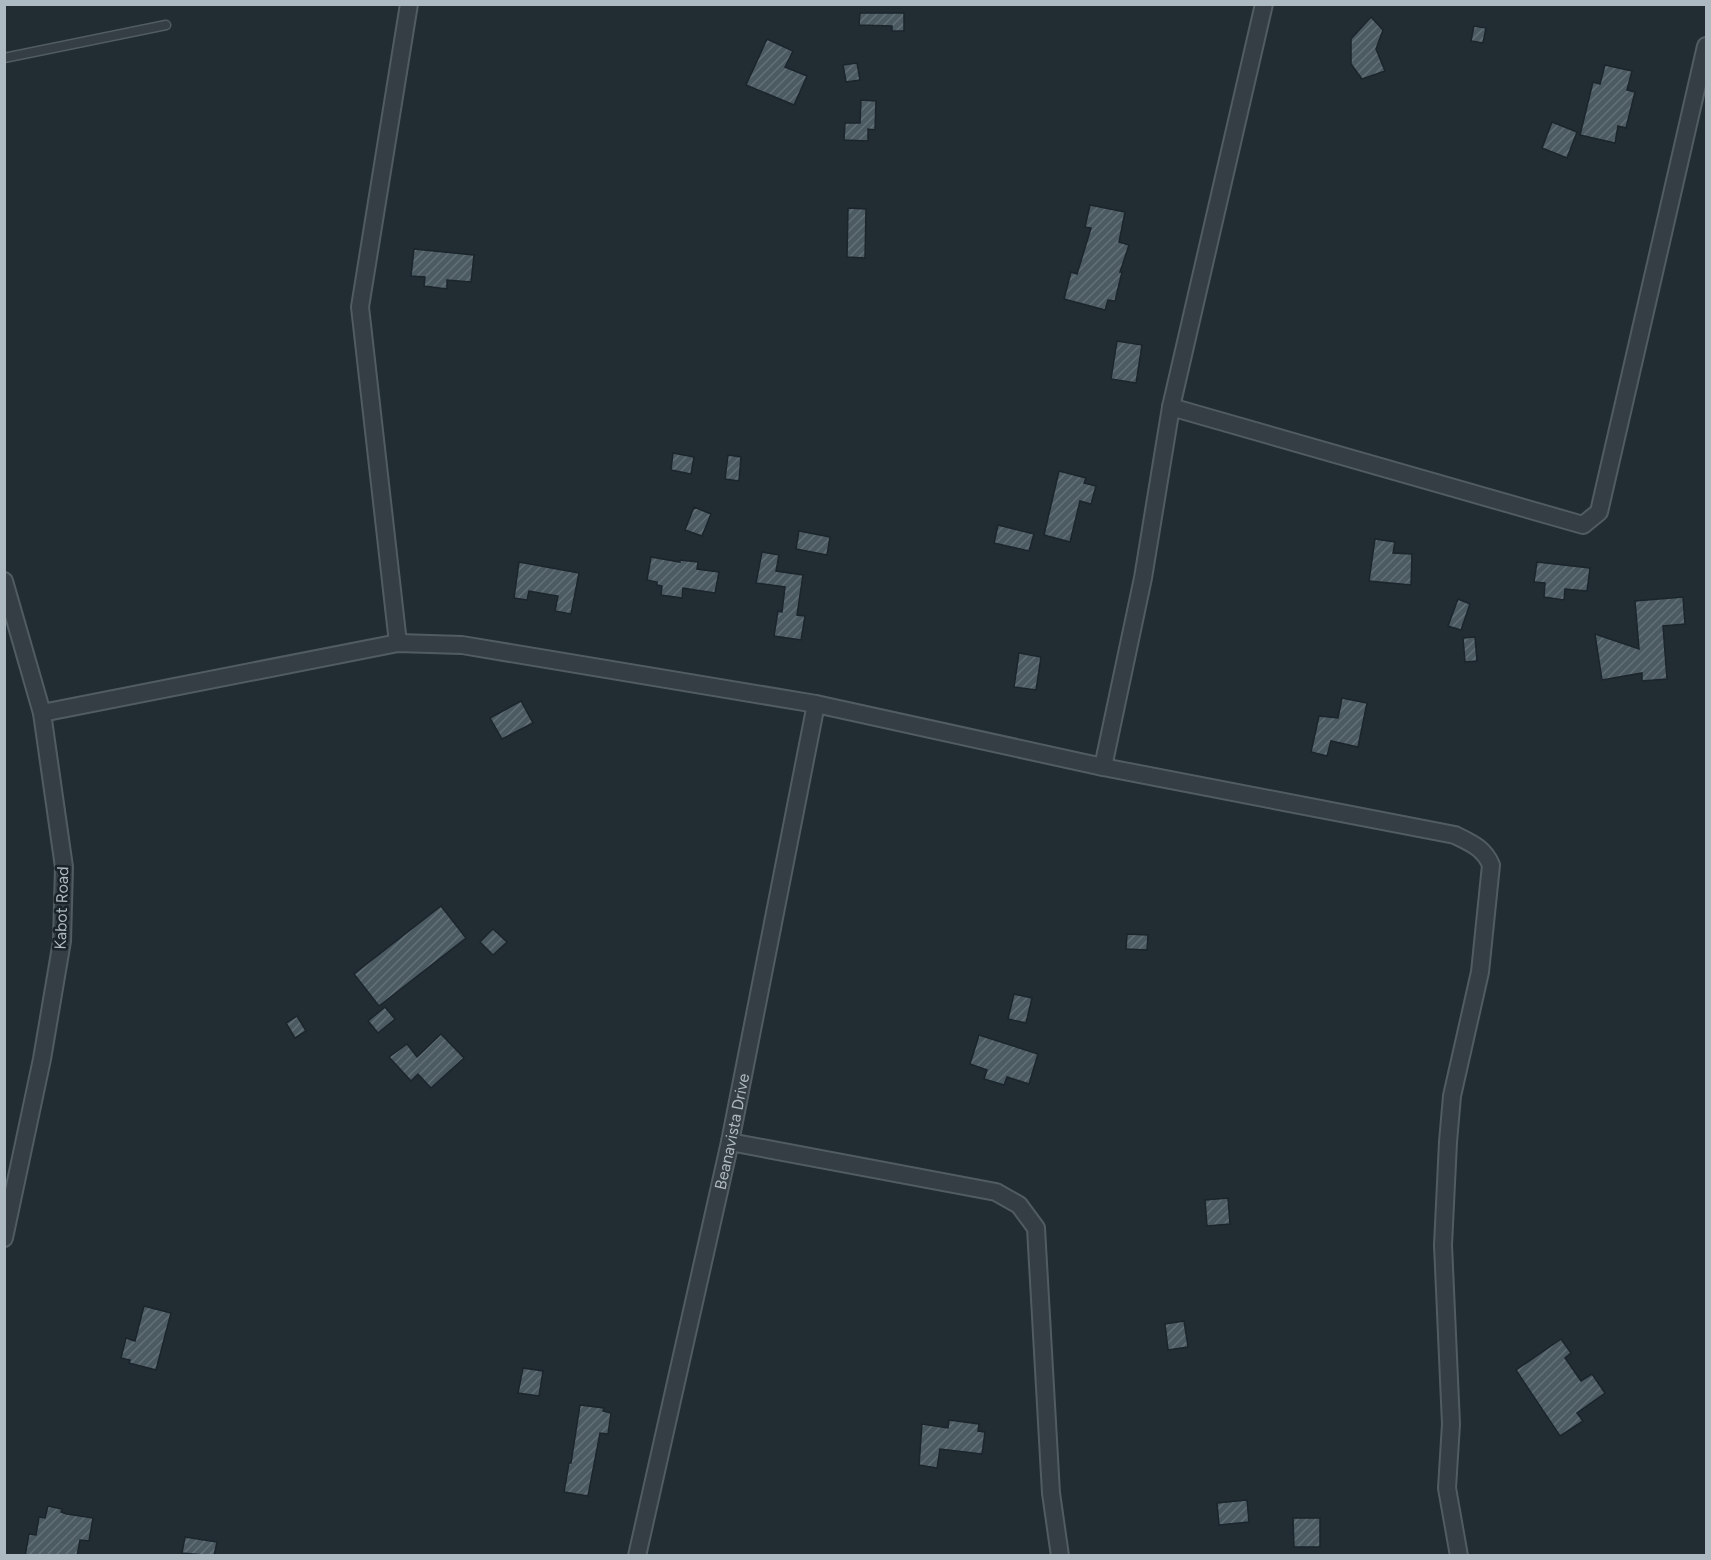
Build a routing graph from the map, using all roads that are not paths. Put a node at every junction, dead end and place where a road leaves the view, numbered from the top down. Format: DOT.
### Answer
graph roads {
  1 [pos="409,4"];
  2 [pos="1264,4"];
  3 [pos="166,25"];
  4 [pos="1707,46"];
  5 [pos="4,58"];
  6 [pos="1171,407"];
  7 [pos="4,581"];
  8 [pos="398,643"];
  9 [pos="816,704"];
  10 [pos="42,713"];
  11 [pos="1103,767"];
  12 [pos="730,1142"];
  13 [pos="7,1214"];
  14 [pos="4,1238"];
  15 [pos="637,1556"];
  16 [pos="1060,1556"];
  17 [pos="1459,1556"];
  1 -- 8 [label="street"];
  2 -- 6 [label="street"];
  3 -- 5 [label="lane"];
  4 -- 6 [label="street"];
  6 -- 11 [label="street"];
  7 -- 10 [label="street, Kabot Road"];
  8 -- 9 [label="street"];
  8 -- 10 [label="street"];
  9 -- 11 [label="street"];
  9 -- 12 [label="street, Beanavista Drive"];
  10 -- 13 [label="street, Kabot Road"];
  11 -- 17 [label="street"];
  12 -- 15 [label="street, Beanavista Drive"];
  12 -- 16 [label="street"];
  13 -- 14 [label="street, Kabot Road"];
}
